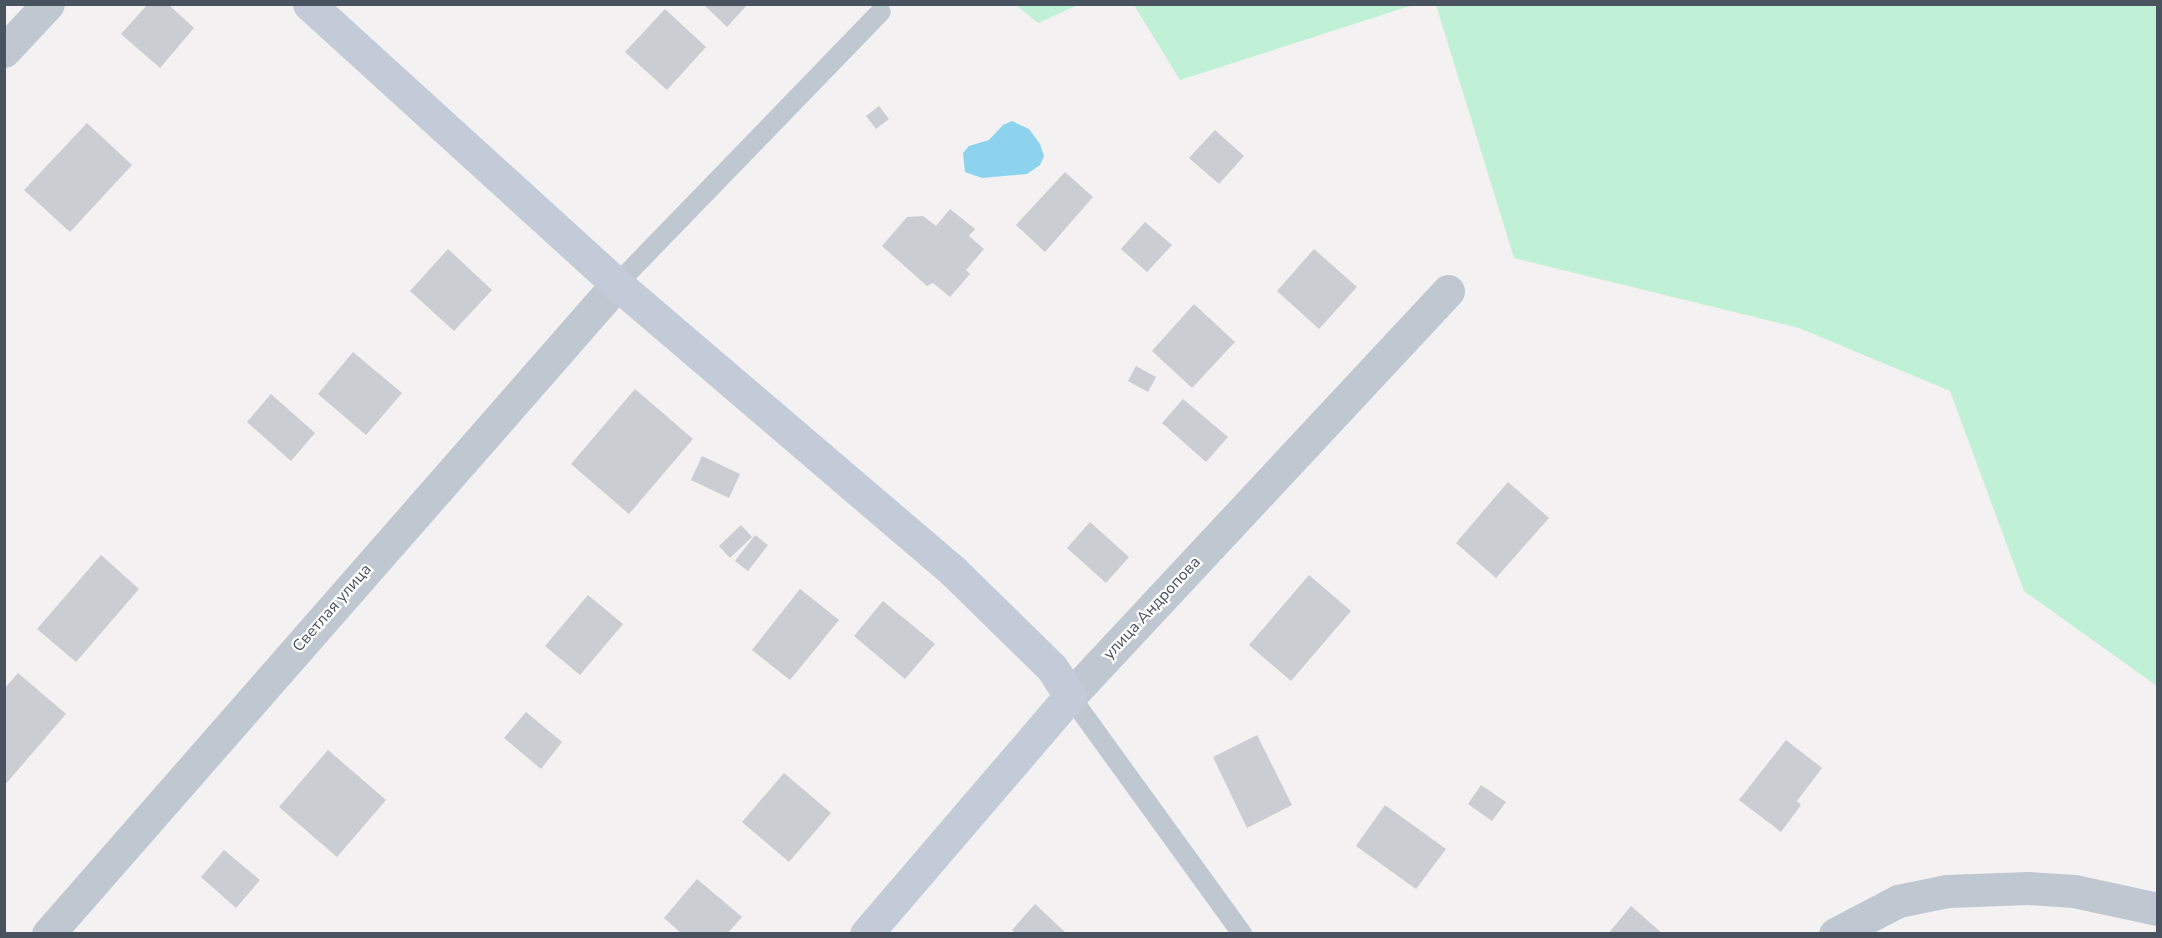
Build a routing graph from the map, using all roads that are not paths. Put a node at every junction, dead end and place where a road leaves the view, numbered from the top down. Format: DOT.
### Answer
graph roads {
  1 [pos="48,4"];
  2 [pos="309,4"];
  3 [pos="881,12"];
  4 [pos="4,51"];
  5 [pos="617,284"];
  6 [pos="1448,291"];
  7 [pos="1070,696"];
  8 [pos="2157,909"];
  9 [pos="48,933"];
  10 [pos="866,933"];
  11 [pos="1242,933"];
  12 [pos="1835,933"];
  1 -- 4 [label="street"];
  2 -- 5 [label="street"];
  3 -- 5 [label="lane"];
  5 -- 7 [label="street"];
  5 -- 9 [label="street, Светлая улица"];
  6 -- 7 [label="street, улица Андропова"];
  7 -- 10 [label="street, улица Андропова"];
  7 -- 11 [label="lane"];
  8 -- 12 [label="street"];
}
